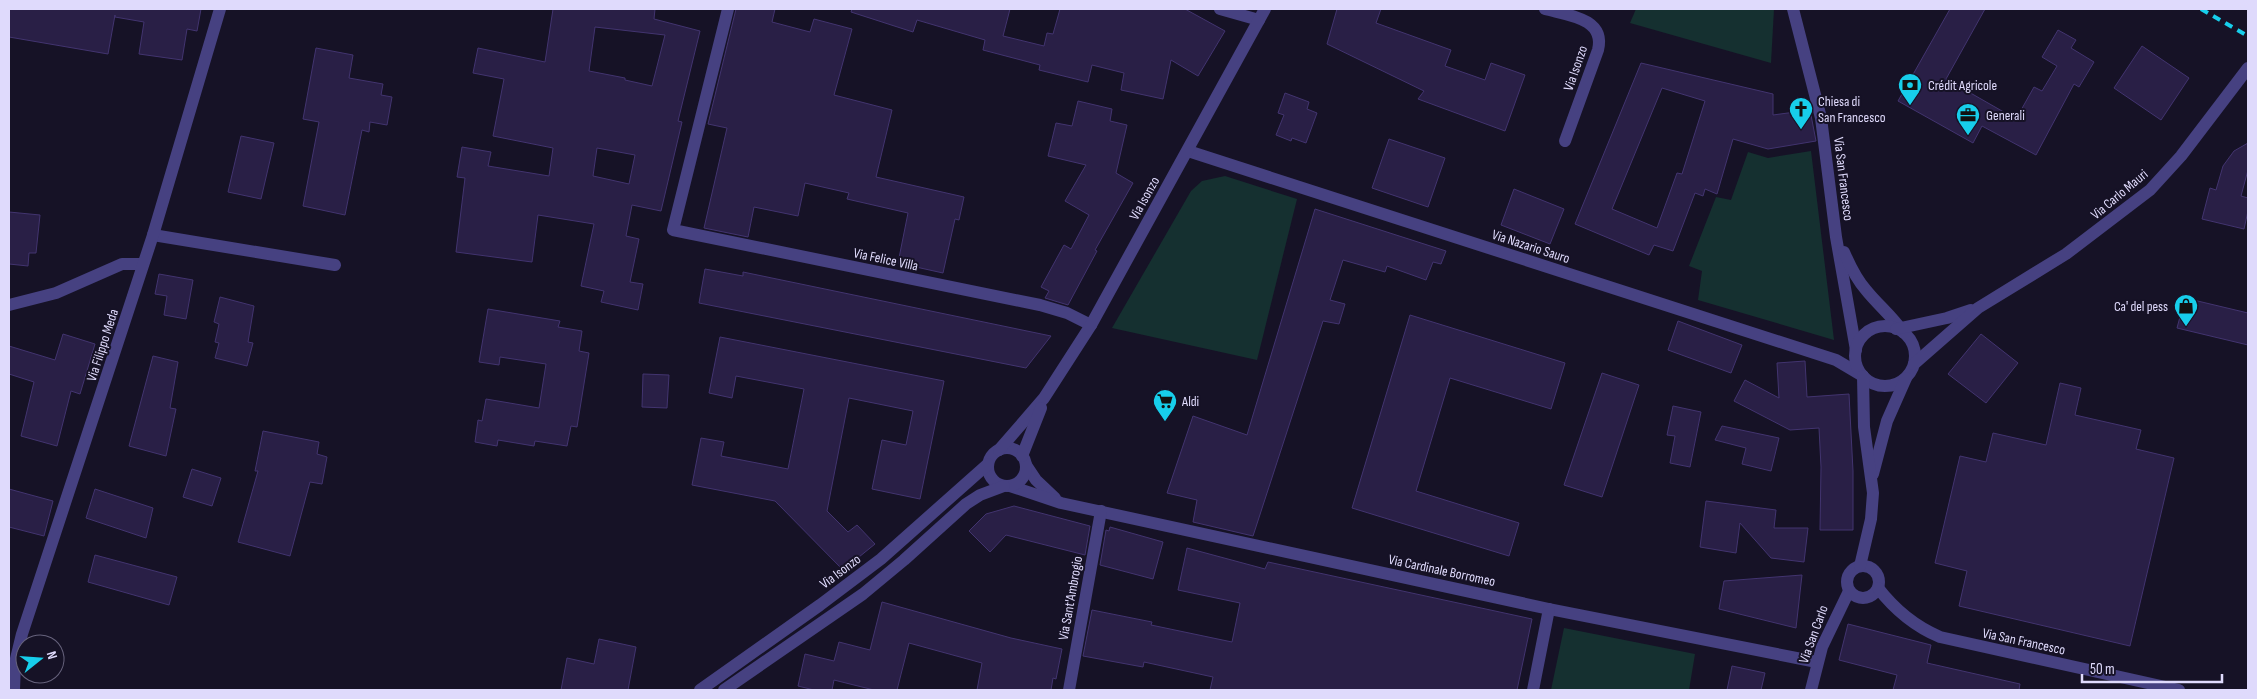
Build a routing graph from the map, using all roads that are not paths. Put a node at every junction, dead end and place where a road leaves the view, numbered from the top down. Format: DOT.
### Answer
graph roads {
  1 [pos="220,9"];
  2 [pos="728,9"];
  3 [pos="1220,9"];
  4 [pos="1266,9"];
  5 [pos="1545,9"];
  6 [pos="1793,9"];
  7 [pos="1259,20"];
  8 [pos="2248,68"];
  9 [pos="1565,141"];
  10 [pos="1188,151"];
  11 [pos="153,235"];
  12 [pos="1836,236"];
  13 [pos="144,264"];
  14 [pos="334,265"];
  15 [pos="9,305"];
  16 [pos="1978,308"];
  17 [pos="1091,325"];
  18 [pos="1899,329"];
  19 [pos="1856,350"];
  20 [pos="1914,364"];
  21 [pos="1863,376"];
  22 [pos="1906,378"];
  23 [pos="1044,398"];
  24 [pos="999,450"];
  25 [pos="1024,460"];
  26 [pos="988,464"];
  27 [pos="1872,479"];
  28 [pos="1007,486"];
  29 [pos="1061,503"];
  30 [pos="1101,511"];
  31 [pos="1860,566"];
  32 [pos="1878,588"];
  33 [pos="1849,591"];
  34 [pos="1549,609"];
  35 [pos="1818,662"];
  36 [pos="14,690"];
  37 [pos="700,690"];
  38 [pos="724,690"];
  39 [pos="1069,690"];
  40 [pos="1534,690"];
  41 [pos="1811,690"];
  42 [pos="2179,690"];
  1 -- 11 [label="street, Via Filippo Meda"];
  2 -- 17 [label="street, Via Felice Villa"];
  3 -- 7 [label="street"];
  4 -- 7 [label="street, Via Isonzo"];
  5 -- 9 [label="street, Via Isonzo"];
  6 -- 12 [label="street, Via San Francesco"];
  7 -- 10 [label="street, Via Isonzo"];
  8 -- 16 [label="street, Via Carlo Mauri"];
  10 -- 17 [label="street, Via Isonzo"];
  10 -- 21 [label="street, Via Nazario Sauro"];
  11 -- 13 [label="street, Via Filippo Meda"];
  11 -- 14 [label="street"];
  12 -- 18 [label="street, Via San Francesco"];
  12 -- 19 [label="street, Via San Francesco"];
  13 -- 15 [label="street"];
  13 -- 36 [label="street, Via Filippo Meda"];
  16 -- 18 [label="street, Via Carlo Mauri"];
  16 -- 20 [label="street, Via Carlo Mauri"];
  17 -- 23 [label="street, Via Isonzo"];
  18 -- 19 [label="street"];
  18 -- 20 [label="street"];
  19 -- 21 [label="street"];
  20 -- 22 [label="street"];
  21 -- 22 [label="street"];
  21 -- 27 [label="street"];
  22 -- 27 [label="street"];
  23 -- 24 [label="street, Via Isonzo"];
  23 -- 25 [label="street, Via Isonzo"];
  24 -- 25 [label="street"];
  24 -- 26 [label="street"];
  25 -- 28 [label="street"];
  25 -- 29 [label="street"];
  26 -- 28 [label="street"];
  26 -- 37 [label="street, Via Isonzo"];
  27 -- 31 [label="street"];
  28 -- 29 [label="street, Via Cardinale Borromeo"];
  28 -- 38 [label="street"];
  29 -- 30 [label="street, Via Cardinale Borromeo"];
  30 -- 34 [label="street, Via Cardinale Borromeo"];
  30 -- 39 [label="street, Via Sant'Ambrogio"];
  31 -- 32 [label="street, Via San Francesco"];
  31 -- 33 [label="street"];
  32 -- 33 [label="street"];
  32 -- 42 [label="street, Via San Francesco"];
  33 -- 35 [label="street, Via San Carlo"];
  34 -- 35 [label="street, Via Cardinale Borromeo"];
  34 -- 40 [label="street"];
  35 -- 41 [label="street, Via San Carlo"];
}
